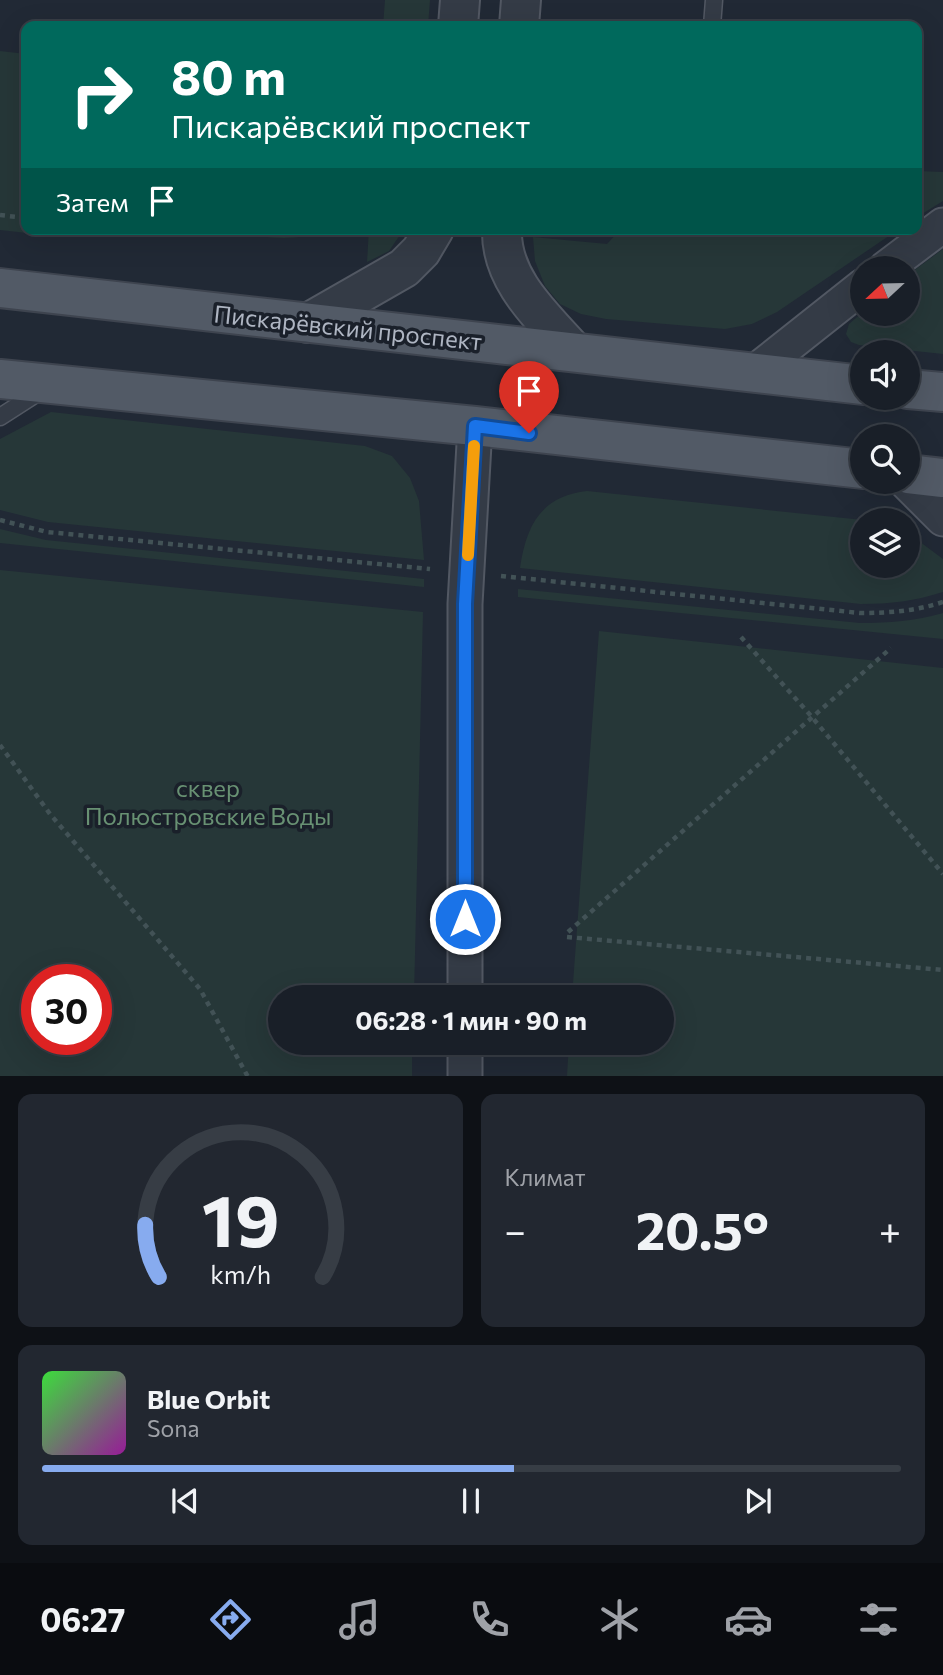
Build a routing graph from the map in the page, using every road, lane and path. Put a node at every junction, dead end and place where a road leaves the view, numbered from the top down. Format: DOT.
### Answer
graph roads {
  1 [pos="460,0"];
  2 [pos="521,0"];
  3 [pos="714,0"];
  4 [pos="458,21"];
  5 [pos="519,21"];
  6 [pos="712,21"];
  7 [pos="0,215"];
  8 [pos="21,217"];
  9 [pos="943,225"];
  10 [pos="430,235"];
  11 [pos="502,235"];
  12 [pos="902,256"];
  13 [pos="0,288"];
  14 [pos="850,296"];
  15 [pos="308,323"];
  16 [pos="574,352"];
  17 [pos="752,374"];
  18 [pos="0,379"];
  19 [pos="53,384"];
  20 [pos="850,384"];
  21 [pos="920,390"];
  22 [pos="943,393"];
  23 [pos="0,417"];
  24 [pos="475,426"];
  25 [pos="850,468"];
  26 [pos="920,475"];
  27 [pos="943,478"];
  28 [pos="918,494"];
  29 [pos="943,519"];
  30 [pos="741,637"];
  31 [pos="891,648"];
  32 [pos="811,716"];
  33 [pos="0,745"];
  34 [pos="943,874"];
  35 [pos="943,970"];
  36 [pos="465,985"];
  37 [pos="465,1055"];
  38 [pos="248,1076"];
  39 [pos="466,1076"];
  1 -- 4 [label="street"];
  2 -- 5 [label="street"];
  3 -- 6 [label="lane"];
  7 -- 8 [label="path"];
  9 -- 12 [label="street"];
  10 -- 15 [label="street"];
  11 -- 16 [label="street"];
  13 -- 15 [label="main road, Пискарёвский проспект"];
  14 -- 17 [label="street"];
  15 -- 16 [label="main road, Пискарёвский проспект"];
  16 -- 17 [label="main road, Пискарёвский проспект"];
  17 -- 20 [label="main road, Пискарёвский проспект"];
  18 -- 19 [label="main road"];
  19 -- 23 [label="lane"];
  19 -- 24 [label="main road"];
  21 -- 22 [label="main road"];
  24 -- 25 [label="main road"];
  24 -- 36 [label="street"];
  26 -- 27 [label="main road"];
  28 -- 29 [label="street"];
  30 -- 32 [label="path"];
  31 -- 32 [label="path"];
  32 -- 34 [label="path"];
  32 -- 35 [label="path"];
  33 -- 38 [label="path"];
  37 -- 39 [label="street"];
}
